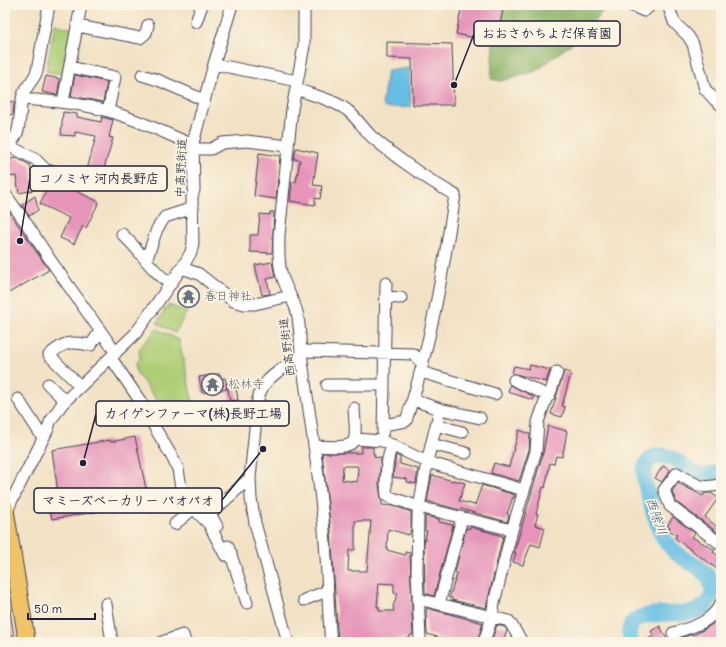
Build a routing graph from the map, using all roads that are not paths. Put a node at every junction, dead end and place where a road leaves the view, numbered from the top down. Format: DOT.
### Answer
graph roads {
  1 [pos="50,5"];
  2 [pos="81,5"];
  3 [pos="202,5"];
  4 [pos="232,5"];
  5 [pos="304,5"];
  6 [pos="630,5"];
  7 [pos="651,5"];
  8 [pos="668,5"];
  9 [pos="196,22"];
  10 [pos="148,25"];
  11 [pos="78,26"];
  12 [pos="214,64"];
  13 [pos="70,67"];
  14 [pos="142,75"];
  15 [pos="297,85"];
  16 [pos="22,99"];
  17 [pos="204,100"];
  18 [pos="63,102"];
  19 [pos="721,105"];
  20 [pos="108,111"];
  21 [pos="7,144"];
  22 [pos="194,145"];
  23 [pos="288,146"];
  24 [pos="78,177"];
  25 [pos="5,194"];
  26 [pos="193,208"];
  27 [pos="122,234"];
  28 [pos="146,261"];
  29 [pos="182,268"];
  30 [pos="386,283"];
  31 [pos="171,284"];
  32 [pos="290,296"];
  33 [pos="386,297"];
  34 [pos="401,298"];
  35 [pos="100,331"];
  36 [pos="384,352"];
  37 [pos="301,353"];
  38 [pos="114,356"];
  39 [pos="422,368"];
  40 [pos="557,372"];
  41 [pos="514,380"];
  42 [pos="48,384"];
  43 [pos="327,385"];
  44 [pos="80,386"];
  45 [pos="384,386"];
  46 [pos="495,394"];
  47 [pos="548,396"];
  48 [pos="18,399"];
  49 [pos="413,400"];
  50 [pos="65,401"];
  51 [pos="354,408"];
  52 [pos="440,409"];
  53 [pos="480,418"];
  54 [pos="383,425"];
  55 [pos="436,425"];
  56 [pos="462,432"];
  57 [pos="43,438"];
  58 [pos="355,439"];
  59 [pos="388,443"];
  60 [pos="431,444"];
  61 [pos="314,446"];
  62 [pos="466,453"];
  63 [pos="427,462"];
  64 [pos="250,478"];
  65 [pos="721,484"];
  66 [pos="524,490"];
  67 [pos="419,507"];
  68 [pos="194,508"];
  69 [pos="5,513"];
  70 [pos="462,518"];
  71 [pos="175,524"];
  72 [pos="512,530"];
  73 [pos="721,544"];
  74 [pos="231,553"];
  75 [pos="327,591"];
  76 [pos="418,599"];
  77 [pos="304,600"];
  78 [pos="247,602"];
  79 [pos="721,603"];
  80 [pos="106,604"];
  81 [pos="439,604"];
  82 [pos="492,617"];
  83 [pos="422,641"];
  84 [pos="27,642"];
  85 [pos="112,642"];
  86 [pos="162,642"];
  87 [pos="185,642"];
  88 [pos="288,642"];
  89 [pos="331,642"];
  90 [pos="484,642"];
  91 [pos="522,642"];
  92 [pos="678,642"];
  1 -- 16 [label="street"];
  2 -- 11 [label="street"];
  3 -- 9 [label="street"];
  4 -- 12 [label="street, 中高野街道"];
  5 -- 15 [label="street, 西高野街道"];
  6 -- 7 [label="street"];
  8 -- 19 [label="street"];
  10 -- 11 [label="street"];
  11 -- 13 [label="street"];
  12 -- 15 [label="street"];
  12 -- 17 [label="street, 中高野街道"];
  13 -- 18 [label="street"];
  13 -- 20 [label="street"];
  14 -- 17 [label="street"];
  15 -- 23 [label="street, 西高野街道"];
  15 -- 39 [label="street"];
  16 -- 18 [label="street"];
  16 -- 21 [label="street"];
  17 -- 22 [label="street, 中高野街道"];
  18 -- 20 [label="street"];
  20 -- 22 [label="street"];
  21 -- 24 [label="street"];
  22 -- 23 [label="street"];
  22 -- 26 [label="street, 中高野街道"];
  23 -- 32 [label="street, 西高野街道"];
  25 -- 35 [label="street"];
  26 -- 28 [label="street"];
  26 -- 29 [label="street, 中高野街道"];
  27 -- 28 [label="street"];
  28 -- 31 [label="street"];
  29 -- 31 [label="street, 中高野街道"];
  29 -- 32 [label="street"];
  30 -- 33 [label="street"];
  31 -- 38 [label="street, 中高野街道"];
  32 -- 37 [label="street, 西高野街道"];
  33 -- 34 [label="street"];
  33 -- 36 [label="street"];
  35 -- 38 [label="street"];
  35 -- 44 [label="street"];
  36 -- 37 [label="street"];
  36 -- 39 [label="street"];
  36 -- 45 [label="street"];
  37 -- 61 [label="street, 西高野街道"];
  37 -- 64 [label="street"];
  38 -- 44 [label="street"];
  38 -- 68 [label="street"];
  39 -- 46 [label="street"];
  39 -- 49 [label="street"];
  40 -- 47 [label="street"];
  41 -- 47 [label="street"];
  42 -- 50 [label="street"];
  43 -- 45 [label="street"];
  44 -- 50 [label="street"];
  45 -- 54 [label="street"];
  47 -- 66 [label="street"];
  48 -- 57 [label="street"];
  49 -- 52 [label="street"];
  49 -- 54 [label="street"];
  50 -- 57 [label="street"];
  51 -- 58 [label="street"];
  52 -- 53 [label="street"];
  52 -- 55 [label="street"];
  54 -- 59 [label="street"];
  55 -- 56 [label="street"];
  55 -- 60 [label="street"];
  57 -- 69 [label="street"];
  58 -- 59 [label="street"];
  58 -- 61 [label="street"];
  59 -- 63 [label="street"];
  59 -- 67 [label="street"];
  60 -- 62 [label="street"];
  60 -- 63 [label="street"];
  61 -- 75 [label="street, 西高野街道"];
  63 -- 66 [label="street"];
  63 -- 67 [label="street"];
  64 -- 74 [label="street"];
  64 -- 88 [label="street"];
  65 -- 73 [label="street"];
  66 -- 72 [label="street"];
  67 -- 70 [label="street"];
  67 -- 76 [label="street"];
  68 -- 71 [label="street"];
  68 -- 74 [label="street"];
  69 -- 84 [label="highway"];
  70 -- 72 [label="street"];
  70 -- 81 [label="street"];
  72 -- 82 [label="street"];
  74 -- 78 [label="street"];
  75 -- 77 [label="street"];
  75 -- 89 [label="street, 西高野街道"];
  76 -- 81 [label="street"];
  76 -- 83 [label="street"];
  79 -- 92 [label="street"];
  80 -- 85 [label="street"];
  81 -- 82 [label="street"];
  82 -- 90 [label="street"];
  82 -- 91 [label="street"];
  86 -- 87 [label="street"];
}
